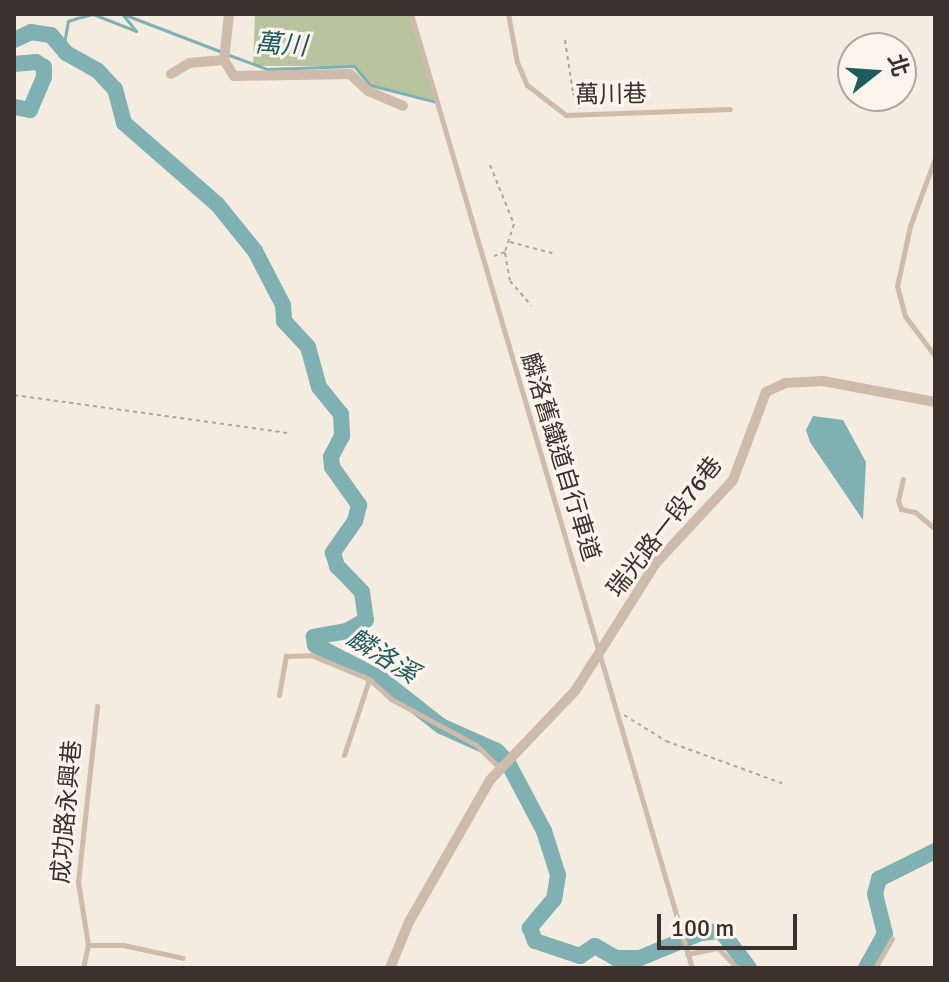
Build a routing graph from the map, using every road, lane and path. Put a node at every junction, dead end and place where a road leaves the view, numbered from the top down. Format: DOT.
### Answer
graph roads {
  1 [pos="229,14"];
  2 [pos="411,14"];
  3 [pos="508,14"];
  4 [pos="565,40"];
  5 [pos="224,60"];
  6 [pos="171,74"];
  7 [pos="403,106"];
  8 [pos="730,109"];
  9 [pos="584,116"];
  10 [pos="935,158"];
  11 [pos="490,165"];
  12 [pos="509,241"];
  13 [pos="505,252"];
  14 [pos="555,254"];
  15 [pos="483,260"];
  16 [pos="532,306"];
  17 [pos="935,356"];
  18 [pos="14,395"];
  19 [pos="935,402"];
  20 [pos="289,433"];
  21 [pos="903,479"];
  22 [pos="935,529"];
  23 [pos="600,654"];
  24 [pos="369,679"];
  25 [pos="279,695"];
  26 [pos="97,706"];
  27 [pos="617,711"];
  28 [pos="344,755"];
  29 [pos="501,769"];
  30 [pos="784,784"];
  31 [pos="892,938"];
  32 [pos="88,945"];
  33 [pos="687,953"];
  34 [pos="183,958"];
  35 [pos="83,968"];
  36 [pos="390,968"];
  37 [pos="692,968"];
  38 [pos="737,968"];
  39 [pos="875,968"];
  1 -- 5 [label="street"];
  2 -- 15 [label="lane, 麟洛舊鐵道自行車道"];
  3 -- 9 [label="lane, 萬川巷"];
  4 -- 9 [label="path"];
  5 -- 6 [label="street"];
  5 -- 7 [label="street"];
  8 -- 9 [label="lane, 萬川巷"];
  10 -- 17 [label="lane"];
  11 -- 12 [label="path"];
  12 -- 13 [label="path"];
  12 -- 14 [label="path"];
  13 -- 15 [label="path"];
  13 -- 16 [label="path"];
  15 -- 23 [label="lane, 麟洛舊鐵道自行車道"];
  18 -- 20 [label="path"];
  19 -- 23 [label="street, 瑞光路一段76巷"];
  21 -- 22 [label="lane"];
  23 -- 27 [label="lane, 麟洛舊鐵道自行車道"];
  23 -- 29 [label="street, 瑞光路一段76巷"];
  24 -- 25 [label="lane"];
  24 -- 28 [label="lane"];
  24 -- 29 [label="lane"];
  26 -- 32 [label="lane, 成功路永興巷"];
  27 -- 30 [label="path"];
  27 -- 33 [label="lane, 麟洛舊鐵道自行車道"];
  29 -- 36 [label="street"];
  31 -- 39 [label="lane"];
  32 -- 34 [label="lane"];
  32 -- 35 [label="lane, 成功路永興巷"];
  33 -- 37 [label="lane"];
  33 -- 38 [label="lane"];
}
